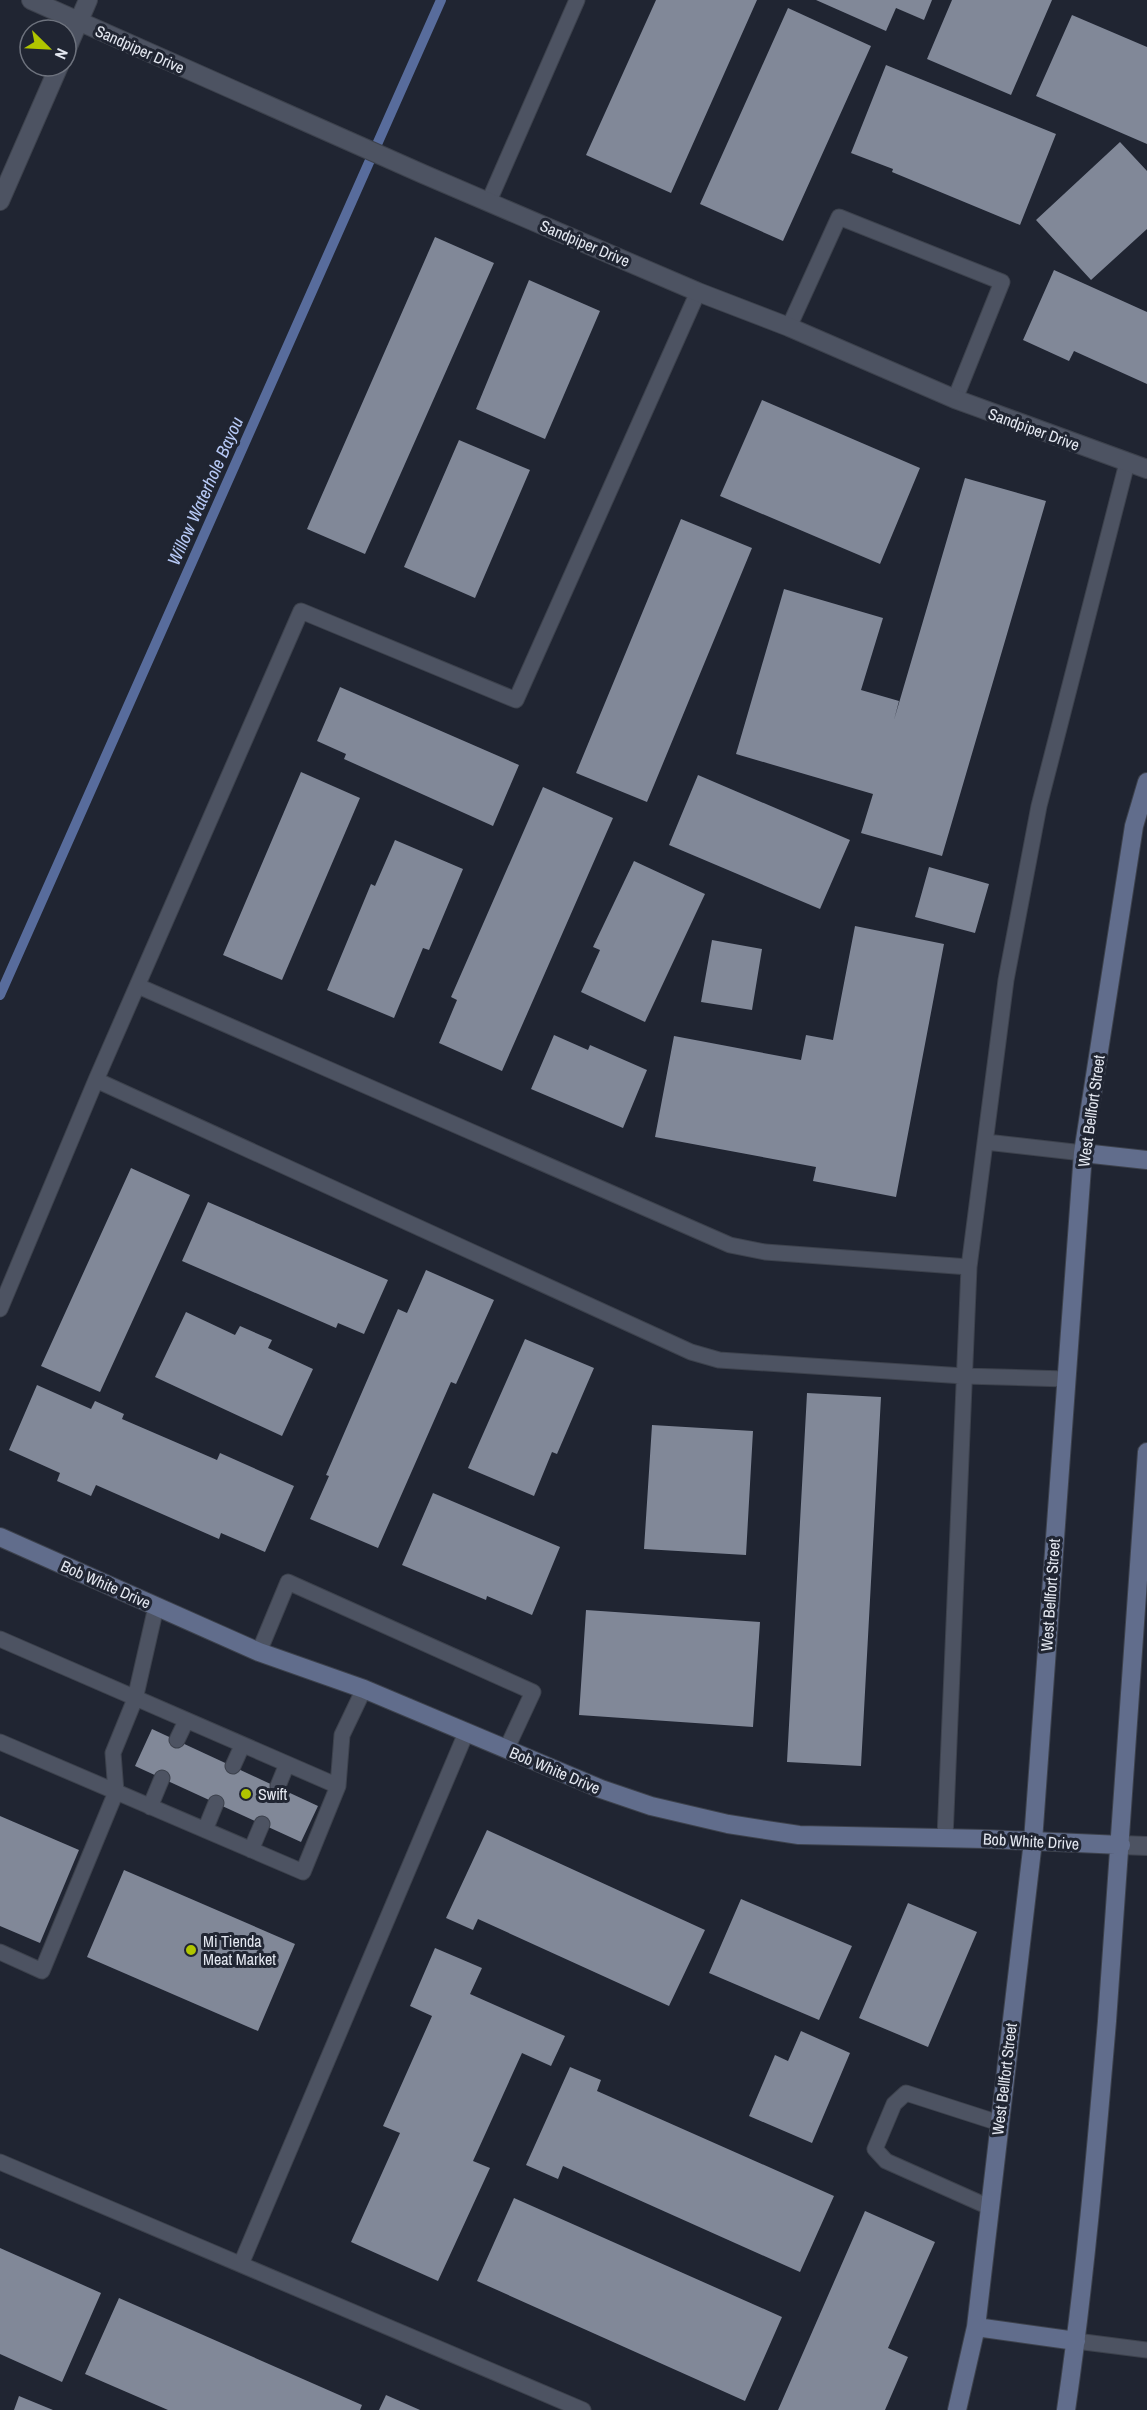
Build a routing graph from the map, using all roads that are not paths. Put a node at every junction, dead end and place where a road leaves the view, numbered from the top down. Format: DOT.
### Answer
graph roads {
  1 [pos="31,0"];
  2 [pos="88,0"];
  3 [pos="577,0"];
  4 [pos="79,22"];
  5 [pos="54,78"];
  6 [pos="0,201"];
  7 [pos="489,201"];
  8 [pos="698,292"];
  9 [pos="789,327"];
  10 [pos="955,399"];
  11 [pos="1127,463"];
  12 [pos="1147,469"];
  13 [pos="1147,782"];
  14 [pos="138,986"];
  15 [pos="96,1080"];
  16 [pos="986,1142"];
  17 [pos="1083,1153"];
  18 [pos="1147,1160"];
  19 [pos="969,1267"];
  20 [pos="0,1309"];
  21 [pos="964,1376"];
  22 [pos="1066,1379"];
  23 [pos="1147,1452"];
  24 [pos="0,1537"];
  25 [pos="156,1607"];
  26 [pos="0,1640"];
  27 [pos="259,1652"];
  28 [pos="364,1689"];
  29 [pos="135,1699"];
  30 [pos="186,1721"];
  31 [pos="466,1733"];
  32 [pos="177,1740"];
  33 [pos="0,1742"];
  34 [pos="242,1746"];
  35 [pos="506,1750"];
  36 [pos="287,1764"];
  37 [pos="233,1766"];
  38 [pos="162,1778"];
  39 [pos="278,1786"];
  40 [pos="338,1786"];
  41 [pos="116,1792"];
  42 [pos="216,1803"];
  43 [pos="150,1807"];
  44 [pos="262,1824"];
  45 [pos="205,1830"];
  46 [pos="945,1838"];
  47 [pos="1033,1841"];
  48 [pos="1121,1845"];
  49 [pos="1147,1846"];
  50 [pos="251,1850"];
  51 [pos="0,1952"];
  52 [pos="999,2123"];
  53 [pos="0,2162"];
  54 [pos="989,2207"];
  55 [pos="241,2264"];
  56 [pos="976,2327"];
  57 [pos="1076,2341"];
  58 [pos="1147,2350"];
  59 [pos="583,2410"];
  60 [pos="957,2410"];
  61 [pos="1066,2410"];
  1 -- 4 [label="street, Sandpiper Drive"];
  2 -- 4 [label="street"];
  3 -- 7 [label="lane"];
  4 -- 7 [label="street, Sandpiper Drive"];
  5 -- 6 [label="street"];
  7 -- 8 [label="street, Sandpiper Drive"];
  8 -- 9 [label="street, Sandpiper Drive"];
  8 -- 14 [label="lane"];
  9 -- 10 [label="street, Sandpiper Drive"];
  9 -- 10 [label="lane"];
  10 -- 11 [label="street, Sandpiper Drive"];
  11 -- 12 [label="street, Sandpiper Drive"];
  11 -- 16 [label="lane"];
  13 -- 17 [label="main road, West Bellfort Street"];
  14 -- 15 [label="lane"];
  14 -- 19 [label="lane"];
  15 -- 20 [label="lane"];
  15 -- 21 [label="lane"];
  16 -- 17 [label="lane"];
  16 -- 19 [label="lane"];
  17 -- 18 [label="main road"];
  17 -- 22 [label="main road, West Bellfort Street"];
  19 -- 21 [label="lane"];
  21 -- 22 [label="lane"];
  21 -- 46 [label="lane"];
  22 -- 47 [label="main road, West Bellfort Street"];
  23 -- 48 [label="main road"];
  24 -- 25 [label="main road, Bob White Drive"];
  25 -- 27 [label="main road, Bob White Drive"];
  25 -- 29 [label="lane"];
  26 -- 29 [label="lane"];
  27 -- 28 [label="main road, Bob White Drive"];
  27 -- 35 [label="lane"];
  28 -- 31 [label="main road, Bob White Drive"];
  28 -- 40 [label="lane"];
  29 -- 30 [label="lane"];
  29 -- 41 [label="lane"];
  30 -- 32 [label="lane"];
  30 -- 34 [label="lane"];
  31 -- 35 [label="main road, Bob White Drive"];
  31 -- 55 [label="lane"];
  33 -- 41 [label="lane"];
  34 -- 36 [label="lane"];
  34 -- 37 [label="lane"];
  35 -- 46 [label="main road, Bob White Drive"];
  36 -- 39 [label="lane"];
  36 -- 40 [label="lane"];
  38 -- 43 [label="lane"];
  40 -- 50 [label="lane"];
  41 -- 43 [label="lane"];
  41 -- 51 [label="lane"];
  42 -- 45 [label="lane"];
  43 -- 45 [label="lane"];
  44 -- 50 [label="lane"];
  45 -- 50 [label="lane"];
  46 -- 47 [label="main road, Bob White Drive"];
  47 -- 48 [label="main road, Bob White Drive"];
  47 -- 52 [label="main road, West Bellfort Street"];
  48 -- 49 [label="street, Bob White Drive"];
  48 -- 57 [label="main road"];
  52 -- 54 [label="main road, West Bellfort Street"];
  52 -- 54 [label="lane"];
  53 -- 55 [label="lane"];
  54 -- 56 [label="main road, West Bellfort Street"];
  55 -- 59 [label="lane"];
  56 -- 57 [label="main road"];
  56 -- 60 [label="main road, West Bellfort Street"];
  57 -- 58 [label="lane"];
  57 -- 61 [label="main road"];
}
